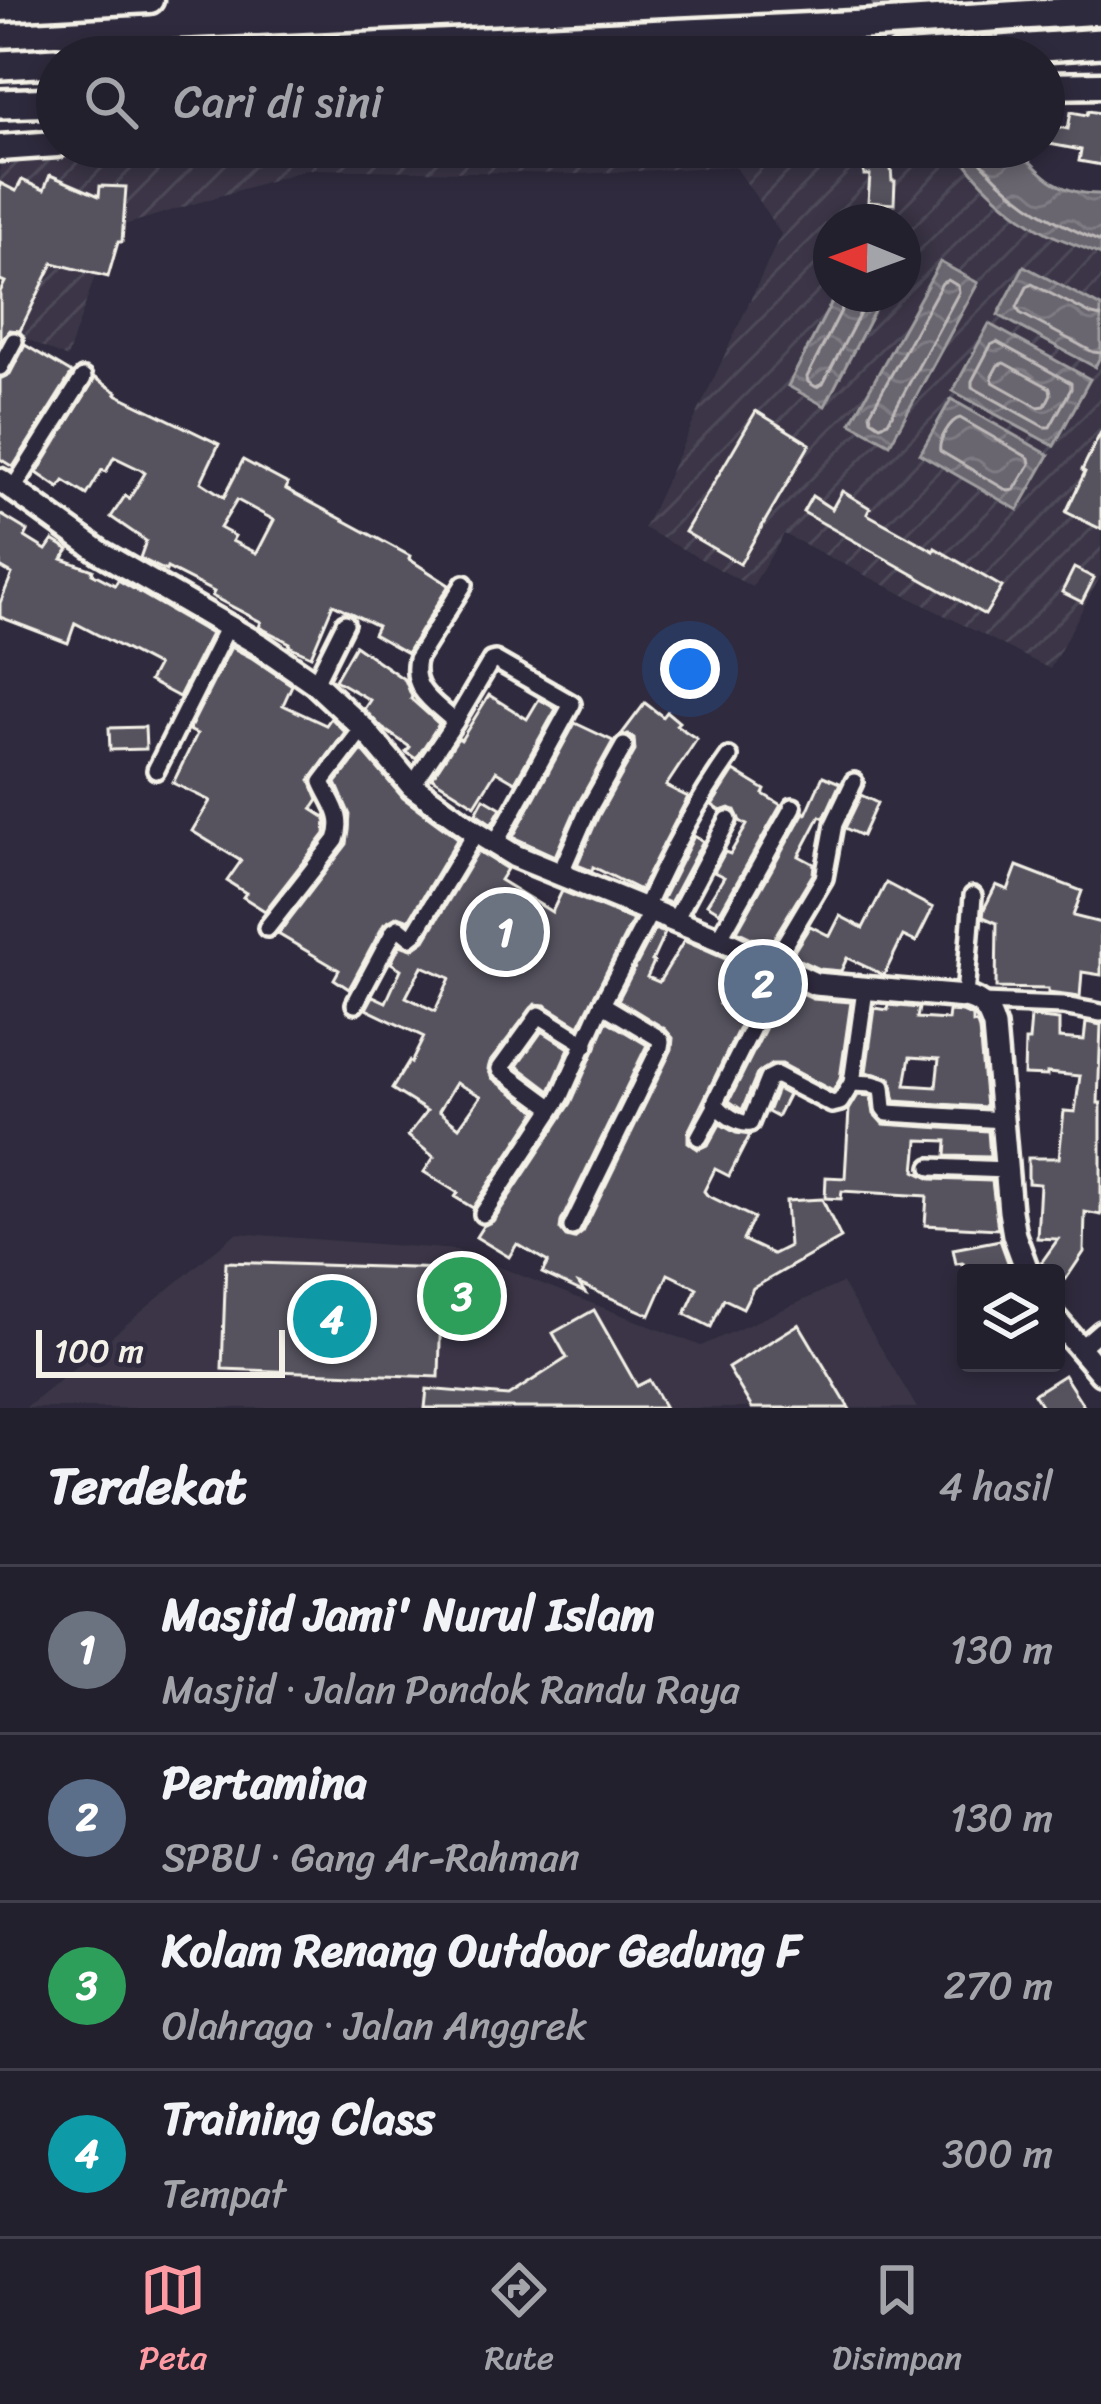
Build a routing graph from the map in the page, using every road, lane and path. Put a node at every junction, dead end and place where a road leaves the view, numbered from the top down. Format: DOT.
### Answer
graph roads {
  1 [pos="149,0"];
  2 [pos="0,8"];
  3 [pos="1101,10"];
  4 [pos="618,36"];
  5 [pos="1101,43"];
  6 [pos="1065,46"];
  7 [pos="36,63"];
  8 [pos="0,64"];
  9 [pos="1101,85"];
  10 [pos="1065,86"];
  11 [pos="36,103"];
  12 [pos="0,104"];
  13 [pos="36,145"];
  14 [pos="0,148"];
  15 [pos="14,341"];
  16 [pos="0,367"];
  17 [pos="83,378"];
  18 [pos="6,484"];
  19 [pos="464,584"];
  20 [pos="345,623"];
  21 [pos="228,626"];
  22 [pos="316,683"];
  23 [pos="455,722"];
  24 [pos="363,728"];
  25 [pos="624,746"];
  26 [pos="729,757"];
  27 [pos="156,770"];
  28 [pos="854,782"];
  29 [pos="412,787"];
  30 [pos="793,807"];
  31 [pos="728,820"];
  32 [pos="485,838"];
  33 [pos="560,874"];
  34 [pos="973,896"];
  35 [pos="648,909"];
  36 [pos="675,920"];
  37 [pos="267,928"];
  38 [pos="719,939"];
  39 [pos="776,967"];
  40 [pos="865,990"];
  41 [pos="973,1000"];
  42 [pos="355,1004"];
  43 [pos="602,1004"];
  44 [pos="1101,1013"];
  45 [pos="586,1044"];
  46 [pos="852,1083"];
  47 [pos="716,1102"];
  48 [pos="554,1108"];
  49 [pos="1004,1120"];
  50 [pos="699,1137"];
  51 [pos="931,1167"];
  52 [pos="1007,1170"];
  53 [pos="483,1214"];
  54 [pos="572,1227"];
  55 [pos="1025,1264"];
  56 [pos="1101,1330"];
  57 [pos="1065,1332"];
  58 [pos="1078,1349"];
  59 [pos="1101,1373"];
  1 -- 2 [label="main road"];
  3 -- 4 [label="highway"];
  5 -- 6 [label="highway"];
  7 -- 8 [label="highway"];
  9 -- 10 [label="main road"];
  11 -- 12 [label="highway"];
  13 -- 14 [label="main road"];
  15 -- 16 [label="street"];
  17 -- 18 [label="street"];
  18 -- 21 [label="main road"];
  19 -- 23 [label="street"];
  20 -- 22 [label="street"];
  21 -- 22 [label="main road"];
  21 -- 27 [label="street"];
  22 -- 24 [label="main road"];
  23 -- 29 [label="street"];
  23 -- 32 [label="street"];
  24 -- 29 [label="main road"];
  24 -- 37 [label="street"];
  25 -- 33 [label="street"];
  26 -- 35 [label="street"];
  28 -- 39 [label="street"];
  29 -- 32 [label="main road"];
  30 -- 38 [label="street"];
  31 -- 36 [label="street"];
  32 -- 33 [label="main road"];
  32 -- 42 [label="street"];
  33 -- 35 [label="main road"];
  34 -- 41 [label="street"];
  35 -- 36 [label="main road"];
  35 -- 43 [label="street"];
  36 -- 38 [label="main road"];
  38 -- 39 [label="main road"];
  39 -- 40 [label="main road"];
  39 -- 47 [label="street"];
  40 -- 41 [label="main road"];
  40 -- 46 [label="street"];
  41 -- 44 [label="street"];
  41 -- 49 [label="main road"];
  43 -- 45 [label="street"];
  43 -- 54 [label="street"];
  45 -- 48 [label="street"];
  45 -- 48 [label="street"];
  46 -- 47 [label="street"];
  46 -- 49 [label="street"];
  47 -- 50 [label="street"];
  48 -- 53 [label="street"];
  49 -- 52 [label="main road"];
  51 -- 52 [label="street"];
  52 -- 55 [label="main road"];
  56 -- 58 [label="street"];
  57 -- 58 [label="main road"];
  58 -- 59 [label="main road"];
}
